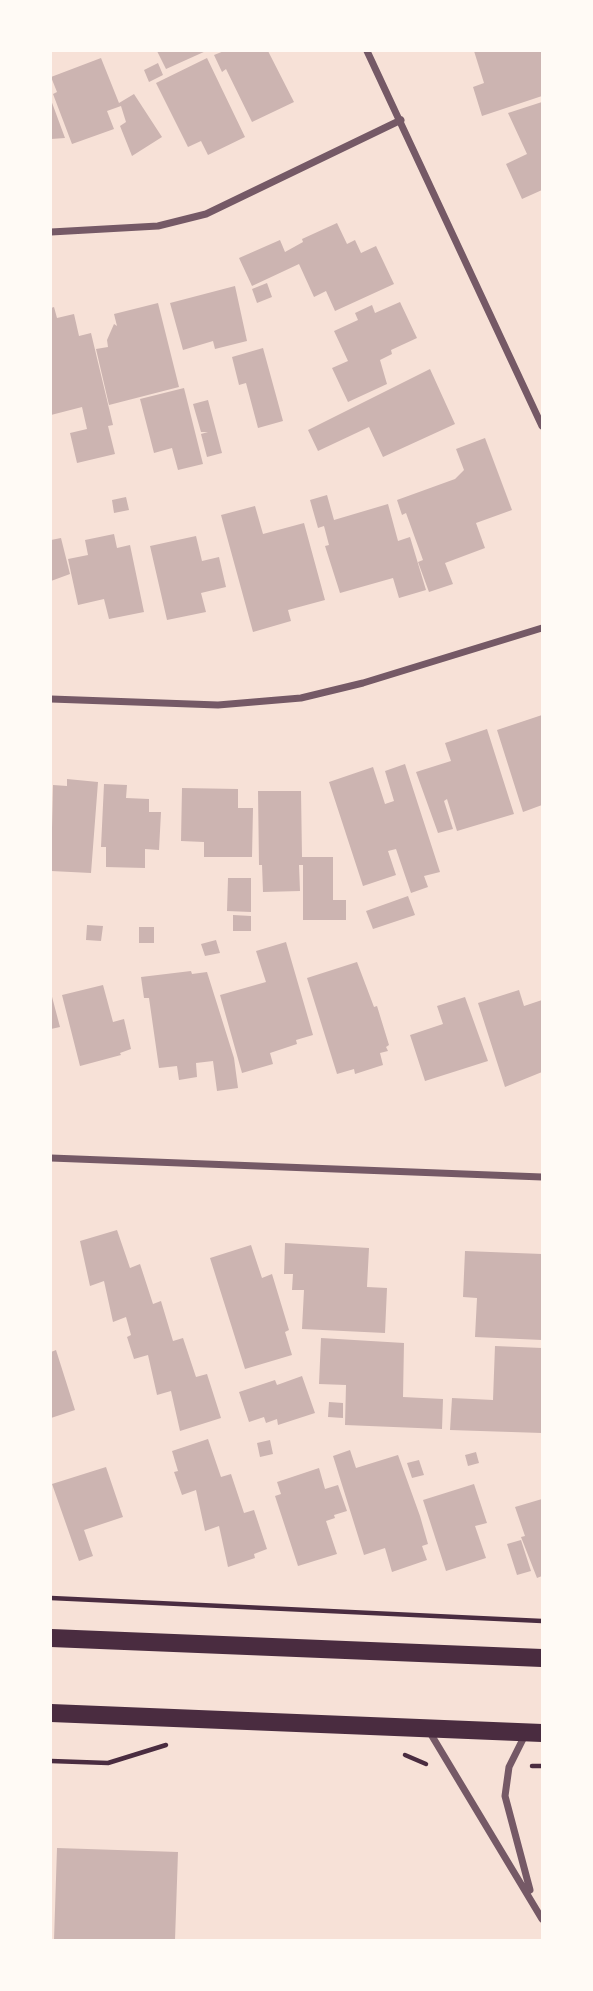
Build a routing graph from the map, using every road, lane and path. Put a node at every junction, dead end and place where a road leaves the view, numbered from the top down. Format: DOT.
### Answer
graph roads {
  1 [pos="368,51"];
  2 [pos="401,120"];
  3 [pos="51,232"];
  4 [pos="542,426"];
  5 [pos="542,628"];
  6 [pos="51,699"];
  7 [pos="51,1158"];
  8 [pos="542,1177"];
  9 [pos="51,1598"];
  10 [pos="542,1621"];
  11 [pos="51,1638"];
  12 [pos="542,1658"];
  13 [pos="51,1713"];
  14 [pos="428,1729"];
  15 [pos="535,1732"];
  16 [pos="169,1744"];
  17 [pos="401,1753"];
  18 [pos="51,1761"];
  19 [pos="452,1766"];
  20 [pos="542,1766"];
  21 [pos="509,1767"];
  22 [pos="534,1901"];
  23 [pos="542,1919"];
  1 -- 2 [label="street"];
  2 -- 3 [label="street"];
  2 -- 4 [label="street"];
  5 -- 6 [label="street"];
  7 -- 8 [label="street"];
  9 -- 10 [label="path"];
  11 -- 12 [label="main road"];
  13 -- 14 [label="main road"];
  14 -- 15 [label="main road"];
  14 -- 19 [label="street"];
  15 -- 21 [label="street"];
  16 -- 18 [label="path"];
  17 -- 19 [label="path"];
  19 -- 22 [label="street"];
  20 -- 21 [label="path"];
  21 -- 22 [label="street"];
  22 -- 23 [label="street"];
}
